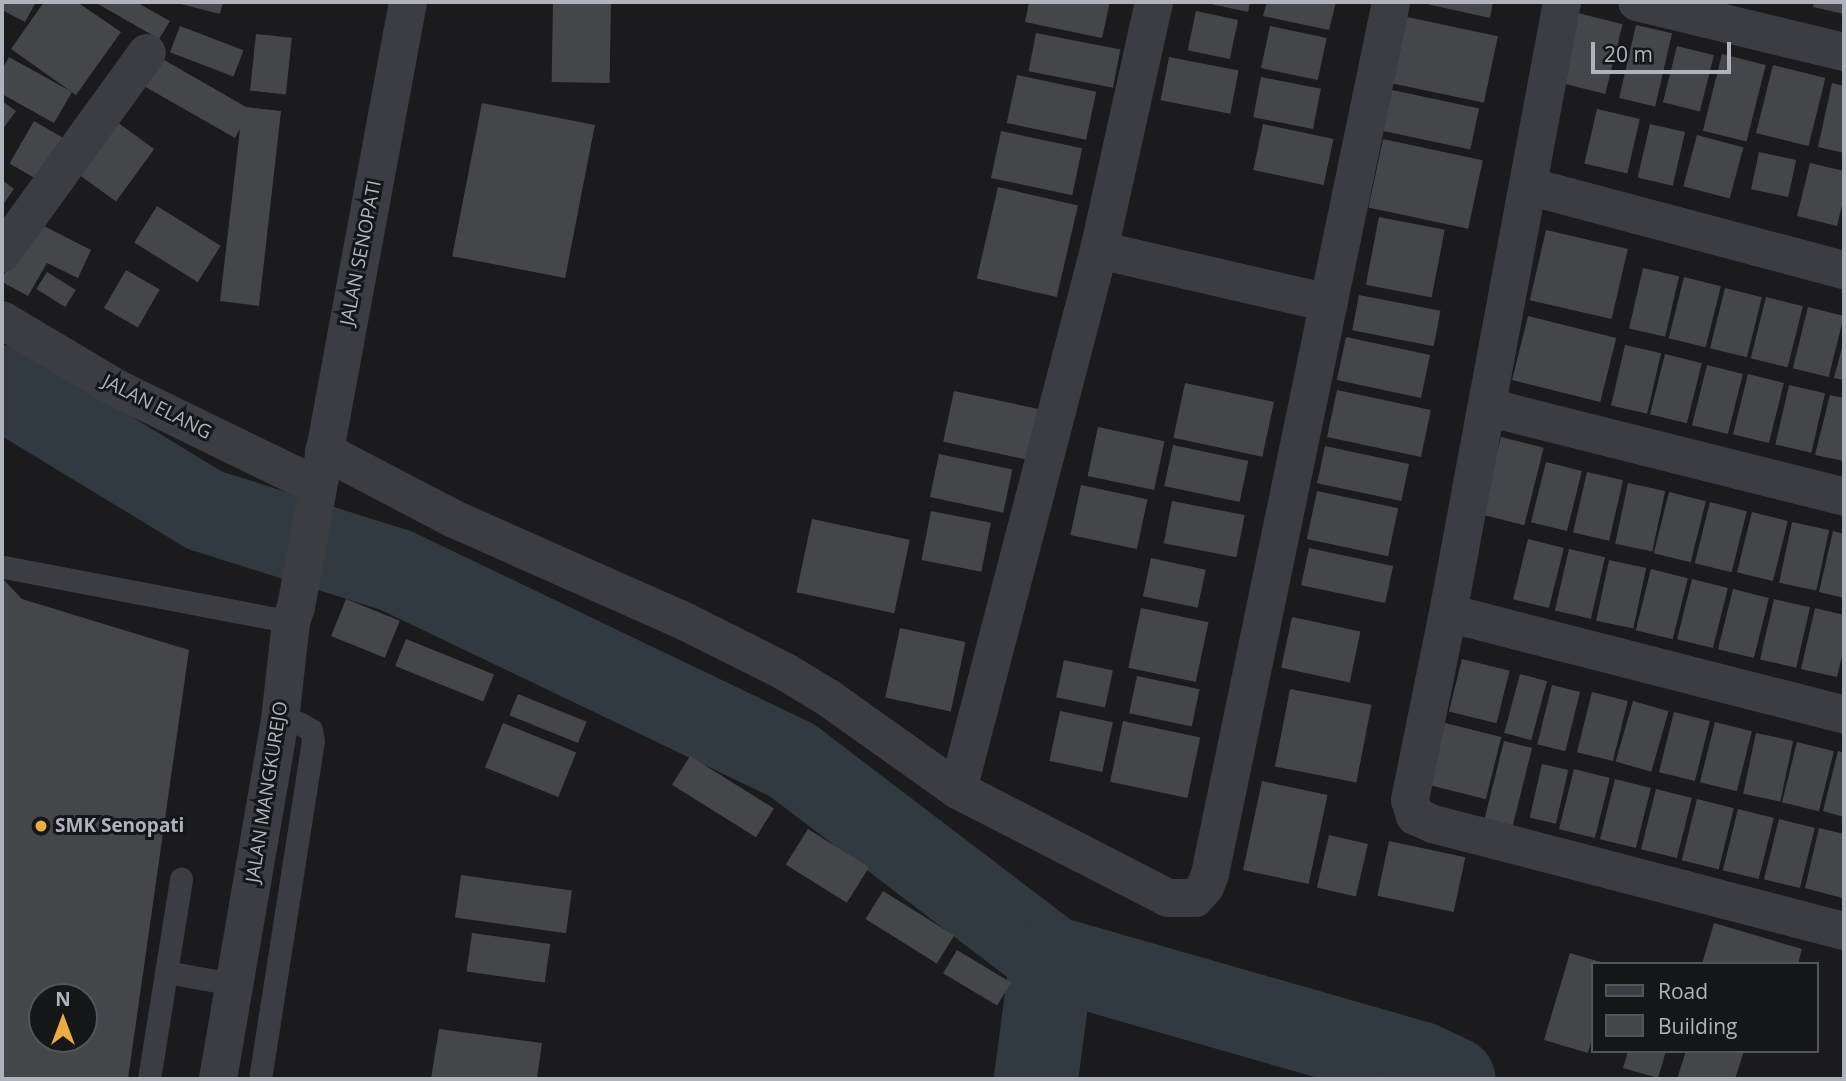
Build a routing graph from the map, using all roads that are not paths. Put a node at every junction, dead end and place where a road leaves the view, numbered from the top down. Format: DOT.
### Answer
graph roads {
  1 [pos="408,2"];
  2 [pos="1154,2"];
  3 [pos="1391,2"];
  4 [pos="1562,2"];
  5 [pos="1637,2"];
  6 [pos="1844,52"];
  7 [pos="147,53"];
  8 [pos="1528,186"];
  9 [pos="1099,250"];
  10 [pos="2,253"];
  11 [pos="1844,270"];
  12 [pos="1329,303"];
  13 [pos="2,320"];
  14 [pos="1486,407"];
  15 [pos="318,480"];
  16 [pos="1844,497"];
  17 [pos="4,567"];
  18 [pos="1448,613"];
  19 [pos="294,615"];
  20 [pos="1844,715"];
  21 [pos="280,720"];
  22 [pos="958,790"];
  23 [pos="181,879"];
  24 [pos="243,929"];
  25 [pos="1844,931"];
  26 [pos="282,935"];
  27 [pos="166,972"];
  28 [pos="233,984"];
  29 [pos="149,1079"];
  30 [pos="218,1079"];
  31 [pos="260,1079"];
  1 -- 15 [label="street, JALAN SENOPATI"];
  2 -- 9 [label="street"];
  3 -- 12 [label="street, JALAN ELANG"];
  4 -- 8 [label="street"];
  5 -- 6 [label="street"];
  7 -- 10 [label="street"];
  8 -- 11 [label="street"];
  8 -- 14 [label="street"];
  9 -- 12 [label="street"];
  9 -- 22 [label="street"];
  12 -- 22 [label="street, JALAN ELANG"];
  13 -- 15 [label="street, JALAN ELANG"];
  14 -- 16 [label="street"];
  14 -- 18 [label="street"];
  15 -- 19 [label="street, JALAN MANGKUREJO"];
  15 -- 22 [label="street, JALAN ELANG"];
  17 -- 19 [label="lane"];
  18 -- 20 [label="street"];
  18 -- 25 [label="street"];
  19 -- 21 [label="street, JALAN MANGKUREJO"];
  21 -- 24 [label="street, JALAN MANGKUREJO"];
  21 -- 26 [label="lane"];
  23 -- 27 [label="lane"];
  24 -- 26 [label="lane"];
  24 -- 28 [label="street, JALAN MANGKUREJO"];
  26 -- 31 [label="lane"];
  27 -- 28 [label="lane"];
  27 -- 29 [label="lane"];
  28 -- 30 [label="street, JALAN MANGKUREJO"];
}
